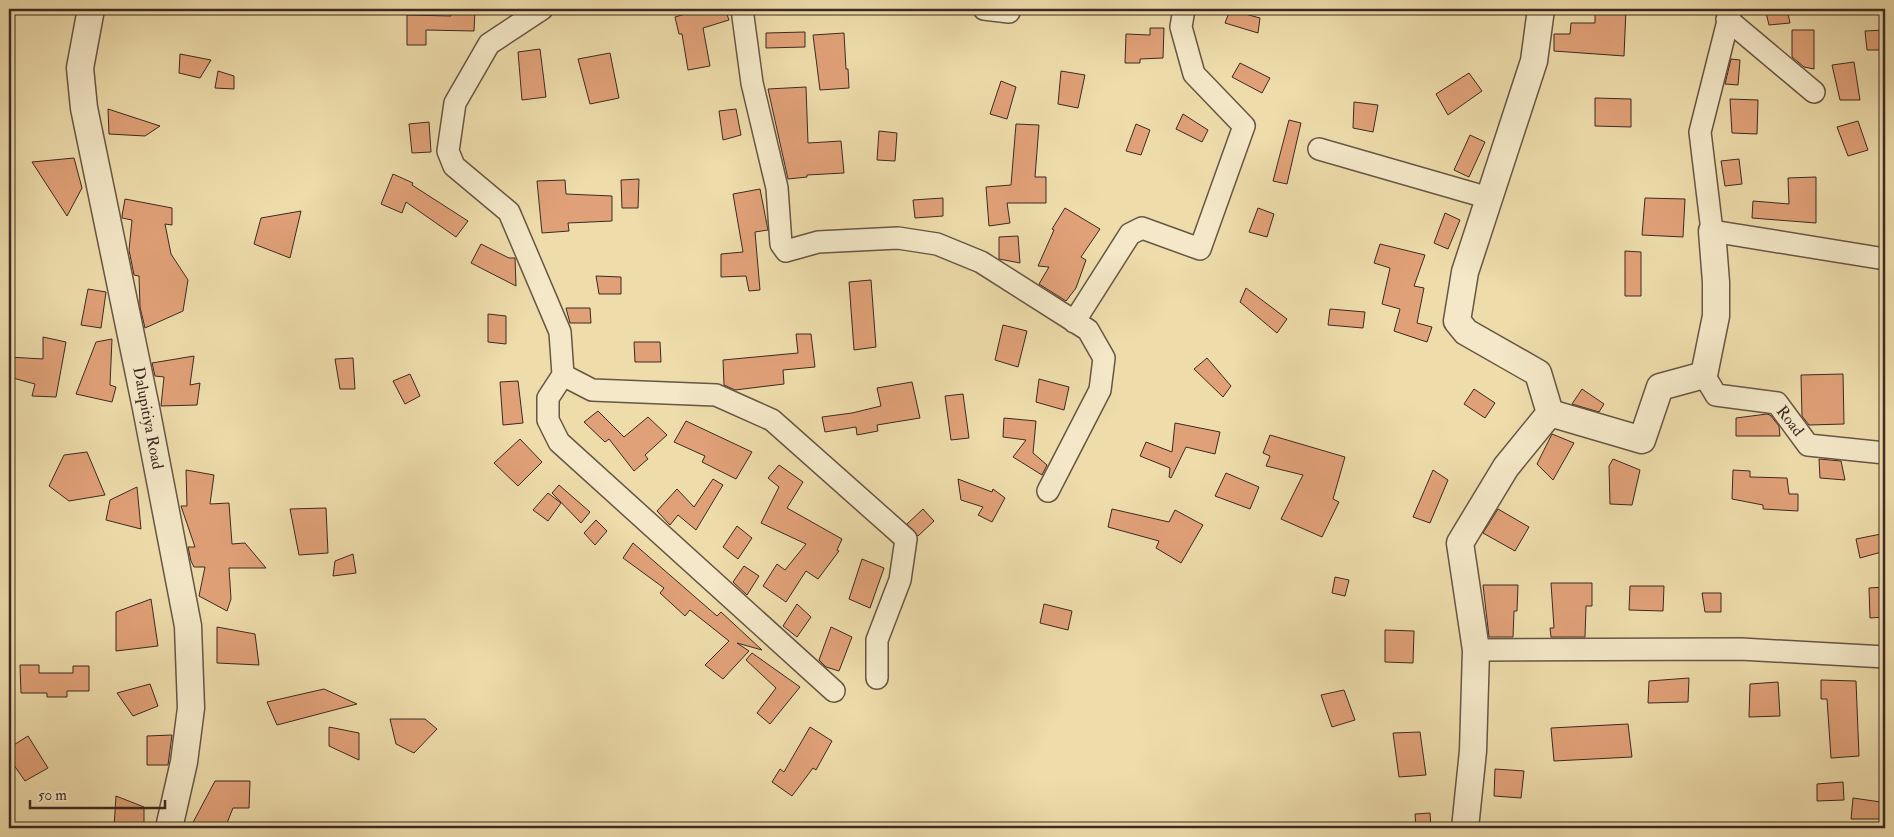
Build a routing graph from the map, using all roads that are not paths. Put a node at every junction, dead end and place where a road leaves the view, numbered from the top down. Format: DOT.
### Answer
graph roads {
  1 [pos="91,9"];
  2 [pos="542,9"];
  3 [pos="742,9"];
  4 [pos="984,9"];
  5 [pos="1184,9"];
  6 [pos="1541,9"];
  7 [pos="1009,12"];
  8 [pos="1729,14"];
  9 [pos="1814,92"];
  10 [pos="1319,149"];
  11 [pos="1490,198"];
  12 [pos="1712,231"];
  13 [pos="1885,259"];
  14 [pos="1074,322"];
  15 [pos="563,375"];
  16 [pos="1704,375"];
  17 [pos="1550,413"];
  18 [pos="1885,453"];
  19 [pos="1048,491"];
  20 [pos="1476,650"];
  21 [pos="1885,657"];
  22 [pos="877,678"];
  23 [pos="834,691"];
  24 [pos="169,828"];
  25 [pos="1465,828"];
  1 -- 24 [label="street, Dalupitiya Road"];
  2 -- 15 [label="street"];
  3 -- 14 [label="street"];
  4 -- 7 [label="street"];
  5 -- 14 [label="street"];
  6 -- 11 [label="street"];
  8 -- 9 [label="street"];
  8 -- 12 [label="street"];
  10 -- 11 [label="street"];
  11 -- 17 [label="street"];
  12 -- 13 [label="street"];
  12 -- 16 [label="street"];
  14 -- 19 [label="street"];
  15 -- 22 [label="street"];
  15 -- 23 [label="street"];
  16 -- 17 [label="street"];
  16 -- 18 [label="street, Road"];
  17 -- 20 [label="street"];
  20 -- 21 [label="street"];
  20 -- 25 [label="street"];
}
